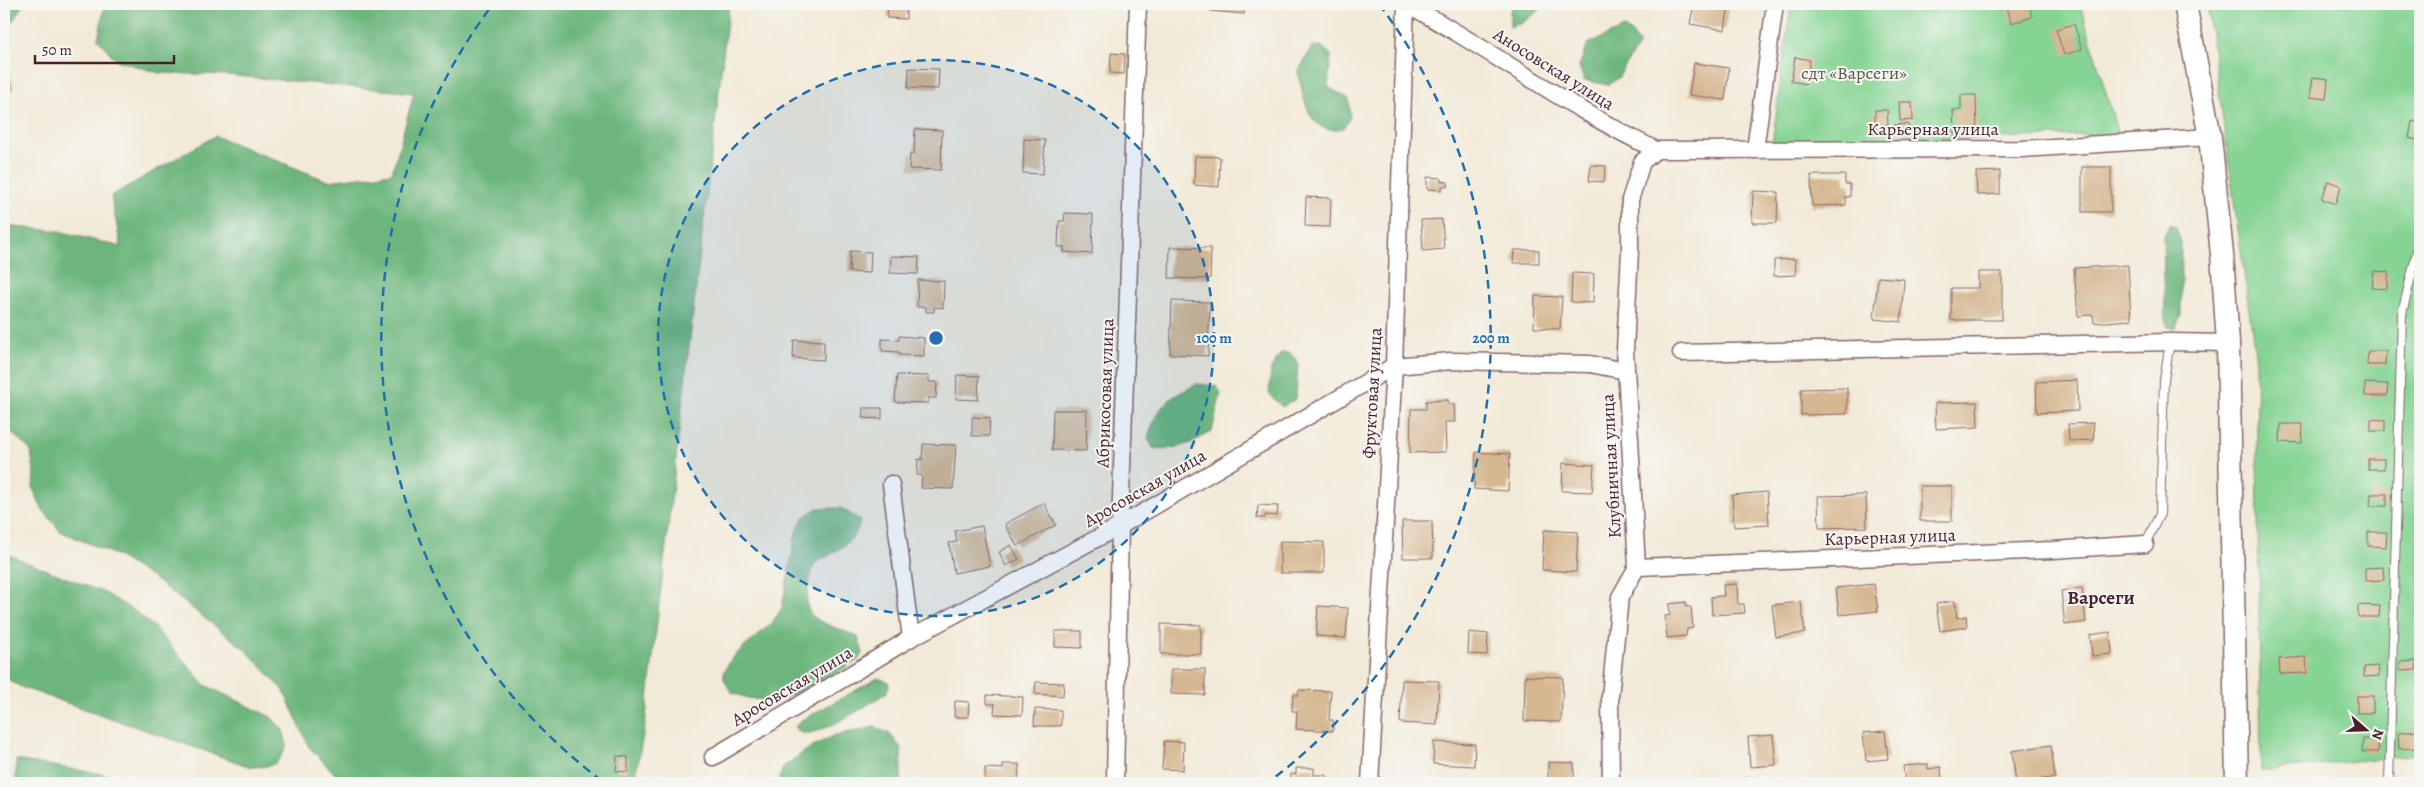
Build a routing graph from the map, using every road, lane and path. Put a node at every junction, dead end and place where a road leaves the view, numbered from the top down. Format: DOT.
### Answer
graph roads {
  1 [pos="1138,4"];
  2 [pos="1406,4"];
  3 [pos="1775,4"];
  4 [pos="2185,4"];
  5 [pos="2210,137"];
  6 [pos="1656,150"];
  7 [pos="1756,150"];
  8 [pos="2420,239"];
  9 [pos="2170,342"];
  10 [pos="2228,343"];
  11 [pos="1681,354"];
  12 [pos="1394,366"];
  13 [pos="1626,371"];
  14 [pos="891,484"];
  15 [pos="1120,526"];
  16 [pos="2146,544"];
  17 [pos="1637,567"];
  18 [pos="911,638"];
  19 [pos="713,757"];
  20 [pos="1115,783"];
  21 [pos="1370,783"];
  22 [pos="1612,783"];
  23 [pos="2237,783"];
  24 [pos="2390,783"];
  1 -- 15 [label="street, Абрикосовая улица"];
  2 -- 6 [label="street, Аносовская улица"];
  2 -- 12 [label="street, Фруктовая улица"];
  3 -- 7 [label="street"];
  4 -- 5 [label="main road"];
  5 -- 7 [label="street, Карьерная улица"];
  5 -- 10 [label="main road"];
  6 -- 7 [label="street, Карьерная улица"];
  6 -- 13 [label="street, Клубничная улица"];
  8 -- 24 [label="lane"];
  9 -- 10 [label="street"];
  9 -- 11 [label="street"];
  9 -- 16 [label="lane"];
  10 -- 23 [label="main road"];
  12 -- 13 [label="street, Аросовская улица"];
  12 -- 15 [label="street, Аросовская улица"];
  12 -- 21 [label="street, Фруктовая улица"];
  13 -- 17 [label="street, Клубничная улица"];
  14 -- 18 [label="street"];
  15 -- 18 [label="street, Аросовская улица"];
  15 -- 20 [label="street, Абрикосовая улица"];
  16 -- 17 [label="street, Карьерная улица"];
  17 -- 22 [label="street"];
  18 -- 19 [label="street, Аросовская улица"];
}
